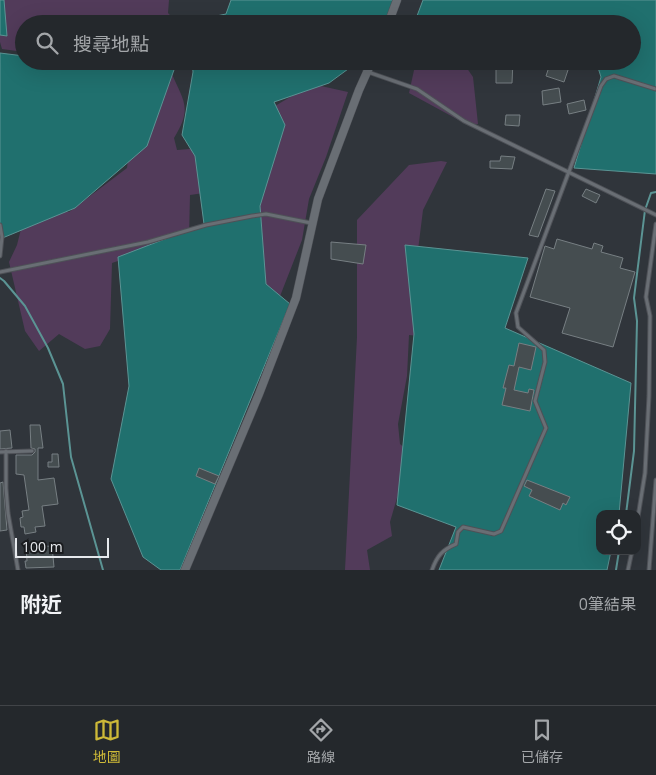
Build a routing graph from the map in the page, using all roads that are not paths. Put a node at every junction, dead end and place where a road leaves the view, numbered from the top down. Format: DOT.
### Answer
graph roads {
  1 [pos="397,0"];
  2 [pos="391,15"];
  3 [pos="368,72"];
  4 [pos="656,89"];
  5 [pos="569,173"];
  6 [pos="656,215"];
  7 [pos="312,223"];
  8 [pos="656,224"];
  9 [pos="0,225"];
  10 [pos="0,256"];
  11 [pos="0,272"];
  12 [pos="6,451"];
  13 [pos="32,451"];
  14 [pos="0,452"];
  15 [pos="656,480"];
  16 [pos="639,510"];
  17 [pos="631,555"];
  18 [pos="18,570"];
  19 [pos="186,570"];
  20 [pos="432,570"];
  21 [pos="628,570"];
  22 [pos="649,570"];
  1 -- 2 [label="street"];
  3 -- 5 [label="lane"];
  3 -- 7 [label="street"];
  4 -- 5 [label="lane"];
  5 -- 6 [label="lane"];
  5 -- 20 [label="lane"];
  7 -- 11 [label="lane"];
  7 -- 19 [label="street"];
  8 -- 16 [label="lane"];
  9 -- 10 [label="lane"];
  12 -- 13 [label="lane"];
  12 -- 14 [label="lane"];
  12 -- 18 [label="lane"];
  15 -- 22 [label="lane"];
  17 -- 21 [label="lane"];
}
